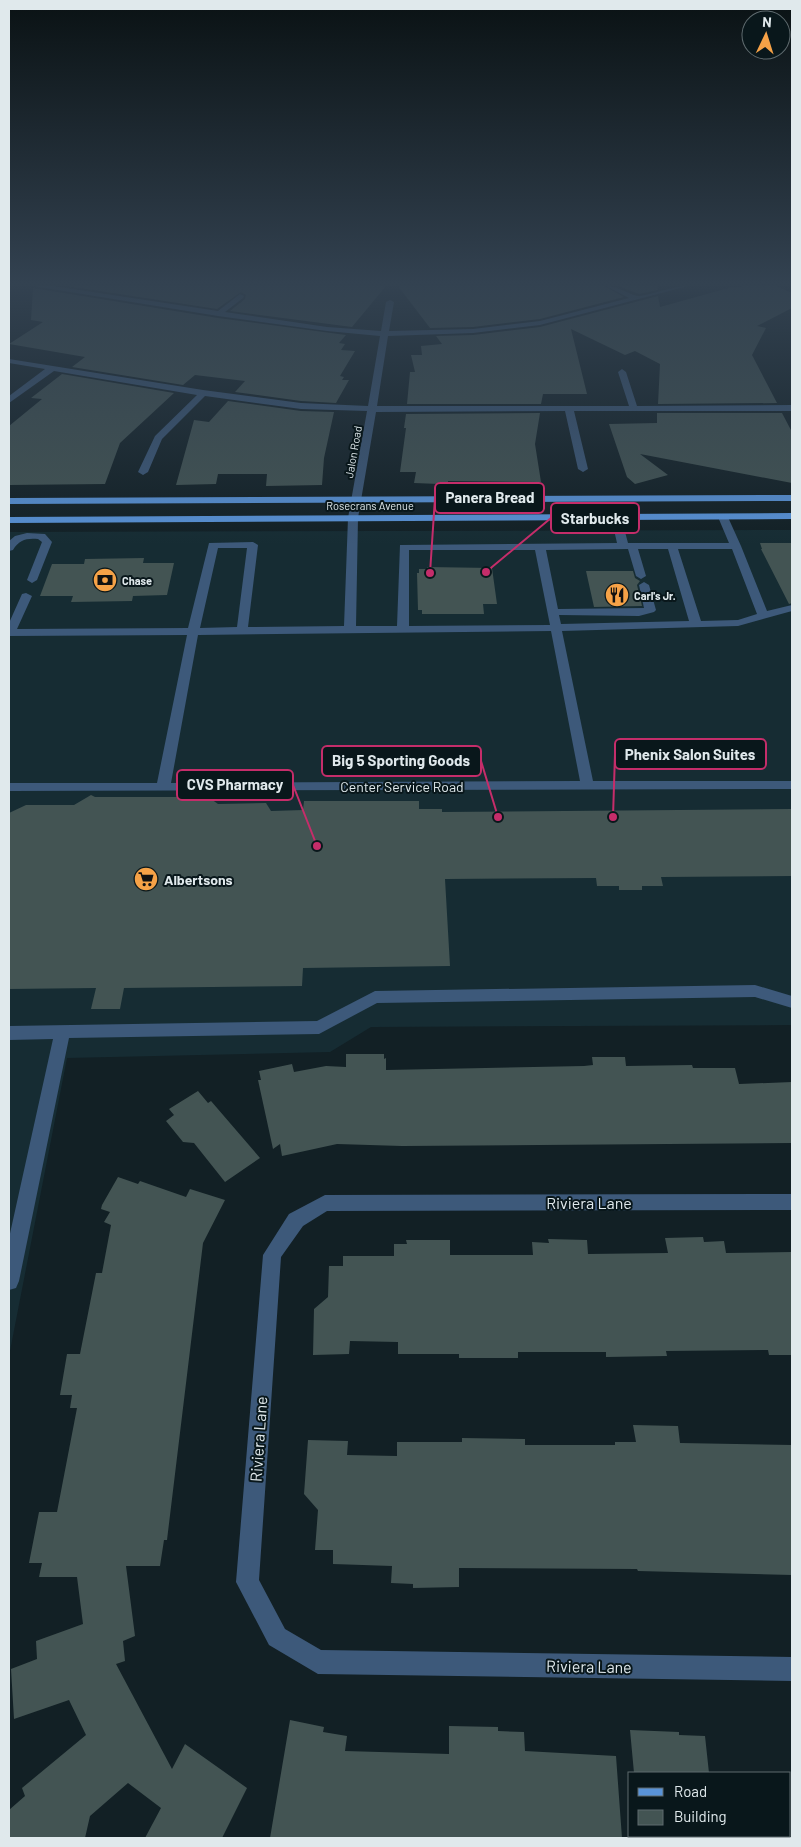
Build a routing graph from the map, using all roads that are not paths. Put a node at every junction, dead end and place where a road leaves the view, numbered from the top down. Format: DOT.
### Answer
graph roads {
  1 [pos="46,372"];
  2 [pos="77,372"];
  3 [pos="377,372"];
  4 [pos="622,372"];
  5 [pos="203,393"];
  6 [pos="9,400"];
  7 [pos="792,408"];
  8 [pos="371,409"];
  9 [pos="634,409"];
  10 [pos="569,410"];
  11 [pos="583,469"];
  12 [pos="143,472"];
  13 [pos="792,498"];
  14 [pos="356,499"];
  15 [pos="9,501"];
  16 [pos="792,516"];
  17 [pos="616,517"];
  18 [pos="723,517"];
  19 [pos="353,518"];
  20 [pos="9,520"];
  21 [pos="540,546"];
  22 [pos="628,546"];
  23 [pos="672,546"];
  24 [pos="736,546"];
  25 [pos="9,548"];
  26 [pos="32,580"];
  27 [pos="26,596"];
  28 [pos="792,608"];
  29 [pos="552,612"];
  30 [pos="763,616"];
  31 [pos="696,624"];
  32 [pos="554,628"];
  33 [pos="403,629"];
  34 [pos="350,630"];
  35 [pos="193,632"];
  36 [pos="242,632"];
  37 [pos="9,633"];
  38 [pos="792,784"];
  39 [pos="586,785"];
  40 [pos="11,788"];
  41 [pos="163,788"];
  42 [pos="792,1002"];
  43 [pos="62,1032"];
  44 [pos="9,1033"];
  45 [pos="792,1202"];
  46 [pos="9,1281"];
  47 [pos="792,1669"];
  1 -- 6 [label="street"];
  2 -- 5 [label="street"];
  3 -- 8 [label="street, Jalon Road"];
  4 -- 9 [label="street"];
  5 -- 8 [label="street"];
  5 -- 12 [label="street"];
  7 -- 9 [label="street"];
  8 -- 10 [label="street"];
  8 -- 14 [label="street, Jalon Road"];
  9 -- 10 [label="street"];
  10 -- 11 [label="street"];
  13 -- 14 [label="main road, Rosecrans Avenue"];
  14 -- 15 [label="main road, Rosecrans Avenue"];
  14 -- 19 [label="street, Jalon Road"];
  16 -- 18 [label="main road, Rosecrans Avenue"];
  17 -- 18 [label="main road, Rosecrans Avenue"];
  17 -- 19 [label="main road, Rosecrans Avenue"];
  17 -- 22 [label="street"];
  18 -- 24 [label="street"];
  19 -- 20 [label="main road, Rosecrans Avenue"];
  19 -- 34 [label="street, Jalon Road"];
  21 -- 22 [label="street"];
  21 -- 29 [label="street"];
  21 -- 33 [label="street"];
  22 -- 23 [label="street"];
  22 -- 29 [label="street"];
  23 -- 24 [label="street"];
  23 -- 31 [label="street"];
  24 -- 30 [label="street"];
  25 -- 26 [label="street"];
  27 -- 37 [label="street"];
  28 -- 30 [label="street"];
  29 -- 32 [label="street"];
  30 -- 31 [label="street"];
  31 -- 32 [label="street"];
  32 -- 33 [label="street"];
  32 -- 39 [label="street"];
  33 -- 34 [label="street"];
  34 -- 36 [label="street"];
  35 -- 36 [label="street"];
  35 -- 36 [label="street"];
  35 -- 37 [label="street"];
  35 -- 41 [label="street"];
  38 -- 39 [label="street, Center Service Road"];
  39 -- 41 [label="street, Center Service Road"];
  40 -- 41 [label="street, Center Service Road"];
  42 -- 43 [label="street"];
  43 -- 44 [label="street"];
  43 -- 46 [label="street"];
  45 -- 47 [label="street, Riviera Lane"];
}
